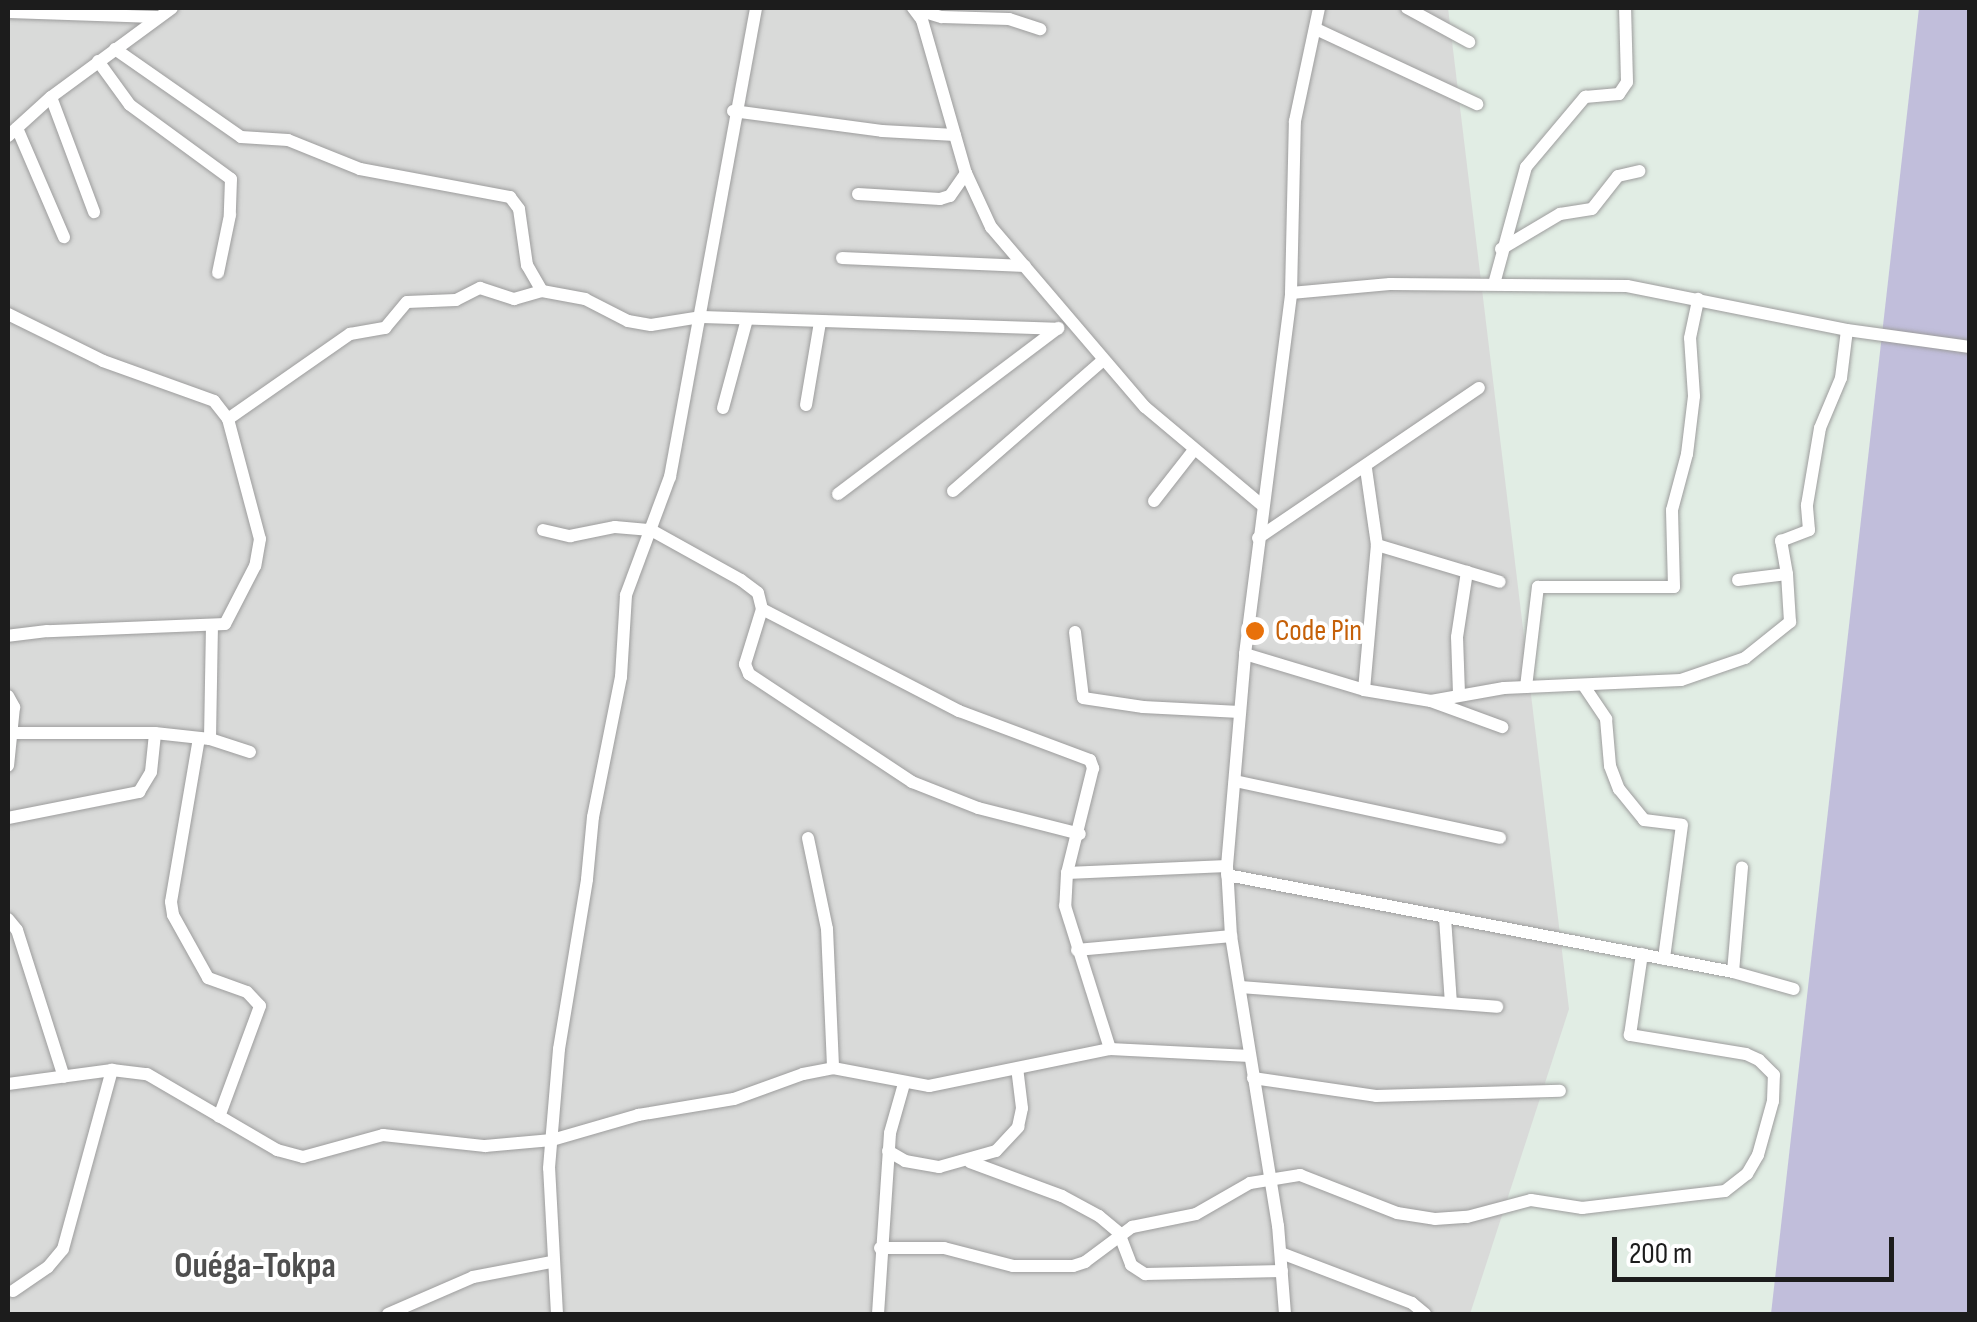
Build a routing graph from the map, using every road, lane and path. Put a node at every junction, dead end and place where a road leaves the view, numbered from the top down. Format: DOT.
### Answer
graph roads {
  1 [pos="172,8"];
  2 [pos="756,8"];
  3 [pos="914,8"];
  4 [pos="1319,8"];
  5 [pos="1407,8"];
  6 [pos="1625,8"];
  7 [pos="8,12"];
  8 [pos="157,18"];
  9 [pos="1040,29"];
  10 [pos="1316,29"];
  11 [pos="1469,42"];
  12 [pos="115,49"];
  13 [pos="98,61"];
  14 [pos="51,97"];
  15 [pos="1476,104"];
  16 [pos="734,111"];
  17 [pos="12,132"];
  18 [pos="956,135"];
  19 [pos="1640,172"];
  20 [pos="966,173"];
  21 [pos="858,194"];
  22 [pos="94,212"];
  23 [pos="64,236"];
  24 [pos="1501,249"];
  25 [pos="842,258"];
  26 [pos="1025,266"];
  27 [pos="218,273"];
  28 [pos="1494,284"];
  29 [pos="542,291"];
  30 [pos="1292,293"];
  31 [pos="1698,299"];
  32 [pos="8,314"];
  33 [pos="701,316"];
  34 [pos="747,319"];
  35 [pos="820,322"];
  36 [pos="1063,324"];
  37 [pos="1848,330"];
  38 [pos="1970,346"];
  39 [pos="1102,362"];
  40 [pos="1479,388"];
  41 [pos="806,405"];
  42 [pos="723,408"];
  43 [pos="228,419"];
  44 [pos="1193,451"];
  45 [pos="1366,468"];
  46 [pos="953,491"];
  47 [pos="838,494"];
  48 [pos="1154,501"];
  49 [pos="1263,506"];
  50 [pos="543,530"];
  51 [pos="651,530"];
  52 [pos="1258,538"];
  53 [pos="1378,545"];
  54 [pos="1468,572"];
  55 [pos="1787,574"];
  56 [pos="1738,580"];
  57 [pos="1500,582"];
  58 [pos="762,609"];
  59 [pos="212,626"];
  60 [pos="1075,632"];
  61 [pos="8,636"];
  62 [pos="1245,654"];
  63 [pos="1526,686"];
  64 [pos="1584,686"];
  65 [pos="1364,690"];
  66 [pos="1459,694"];
  67 [pos="8,696"];
  68 [pos="1431,701"];
  69 [pos="1240,712"];
  70 [pos="1502,727"];
  71 [pos="12,733"];
  72 [pos="155,734"];
  73 [pos="204,738"];
  74 [pos="250,752"];
  75 [pos="8,766"];
  76 [pos="1235,781"];
  77 [pos="8,818"];
  78 [pos="1080,834"];
  79 [pos="808,838"];
  80 [pos="1500,838"];
  81 [pos="1742,867"];
  82 [pos="1227,871"];
  83 [pos="1068,873"];
  84 [pos="1445,918"];
  85 [pos="8,919"];
  86 [pos="1231,936"];
  87 [pos="1077,950"];
  88 [pos="1642,954"];
  89 [pos="1664,959"];
  90 [pos="1733,972"];
  91 [pos="1240,987"];
  92 [pos="1794,990"];
  93 [pos="1452,1003"];
  94 [pos="1497,1007"];
  95 [pos="1110,1049"];
  96 [pos="1250,1056"];
  97 [pos="834,1068"];
  98 [pos="112,1070"];
  99 [pos="1018,1070"];
  100 [pos="64,1077"];
  101 [pos="1254,1078"];
  102 [pos="8,1084"];
  103 [pos="904,1084"];
  104 [pos="1560,1091"];
  105 [pos="218,1117"];
  106 [pos="552,1140"];
  107 [pos="888,1152"];
  108 [pos="970,1162"];
  109 [pos="1270,1180"];
  110 [pos="1120,1233"];
  111 [pos="880,1248"];
  112 [pos="1281,1253"];
  113 [pos="551,1262"];
  114 [pos="1282,1271"];
  115 [pos="13,1290"];
  116 [pos="388,1314"];
  117 [pos="557,1314"];
  118 [pos="878,1314"];
  119 [pos="1286,1314"];
  120 [pos="1425,1314"];
  1 -- 8 [label="street"];
  2 -- 16 [label="street"];
  3 -- 9 [label="street"];
  3 -- 18 [label="street"];
  4 -- 10 [label="street"];
  5 -- 11 [label="street"];
  6 -- 24 [label="street"];
  7 -- 8 [label="street"];
  8 -- 12 [label="street"];
  10 -- 15 [label="street"];
  10 -- 30 [label="street"];
  12 -- 13 [label="street"];
  12 -- 29 [label="street"];
  13 -- 14 [label="street"];
  13 -- 27 [label="street"];
  14 -- 17 [label="street"];
  14 -- 22 [label="street"];
  16 -- 18 [label="street"];
  16 -- 33 [label="street"];
  17 -- 23 [label="street"];
  18 -- 20 [label="street"];
  19 -- 24 [label="street"];
  20 -- 21 [label="street"];
  20 -- 26 [label="street"];
  24 -- 28 [label="street"];
  25 -- 26 [label="street"];
  26 -- 36 [label="street"];
  28 -- 30 [label="street"];
  28 -- 31 [label="street"];
  29 -- 33 [label="street"];
  29 -- 43 [label="street"];
  30 -- 49 [label="street"];
  31 -- 37 [label="street"];
  31 -- 63 [label="street"];
  32 -- 43 [label="street"];
  33 -- 34 [label="street"];
  33 -- 51 [label="street"];
  34 -- 35 [label="street"];
  34 -- 42 [label="street"];
  35 -- 36 [label="street"];
  35 -- 41 [label="street"];
  36 -- 39 [label="street"];
  36 -- 47 [label="street"];
  37 -- 38 [label="street"];
  37 -- 55 [label="street"];
  39 -- 44 [label="street"];
  39 -- 46 [label="street"];
  40 -- 45 [label="street"];
  43 -- 59 [label="street"];
  44 -- 48 [label="street"];
  44 -- 49 [label="street"];
  45 -- 52 [label="street"];
  45 -- 53 [label="street"];
  49 -- 52 [label="street"];
  50 -- 51 [label="street"];
  51 -- 58 [label="street"];
  51 -- 106 [label="street"];
  52 -- 62 [label="street"];
  53 -- 54 [label="street"];
  53 -- 65 [label="street"];
  54 -- 57 [label="street"];
  54 -- 66 [label="street"];
  55 -- 56 [label="street"];
  55 -- 64 [label="street"];
  58 -- 78 [label="street"];
  58 -- 78 [label="street"];
  59 -- 61 [label="street"];
  59 -- 73 [label="street"];
  60 -- 69 [label="street"];
  62 -- 65 [label="street"];
  62 -- 69 [label="street"];
  63 -- 64 [label="street"];
  63 -- 66 [label="street"];
  64 -- 89 [label="street"];
  65 -- 68 [label="street"];
  66 -- 68 [label="street"];
  67 -- 71 [label="street"];
  68 -- 70 [label="street"];
  69 -- 76 [label="street"];
  71 -- 72 [label="street"];
  71 -- 75 [label="street"];
  72 -- 73 [label="street"];
  72 -- 77 [label="street"];
  73 -- 74 [label="street"];
  73 -- 105 [label="street"];
  76 -- 80 [label="street"];
  76 -- 82 [label="street"];
  78 -- 83 [label="street"];
  79 -- 97 [label="street"];
  81 -- 90 [label="street"];
  82 -- 83 [label="street"];
  82 -- 84 [label="street"];
  82 -- 86 [label="street"];
  83 -- 87 [label="street"];
  84 -- 88 [label="street"];
  84 -- 93 [label="street"];
  85 -- 100 [label="street"];
  86 -- 87 [label="street"];
  86 -- 91 [label="street"];
  87 -- 95 [label="street"];
  88 -- 89 [label="street"];
  88 -- 109 [label="street"];
  89 -- 90 [label="street"];
  90 -- 92 [label="street"];
  91 -- 93 [label="street"];
  91 -- 96 [label="street"];
  93 -- 94 [label="street"];
  95 -- 96 [label="street"];
  95 -- 99 [label="street"];
  96 -- 101 [label="street"];
  97 -- 103 [label="street"];
  97 -- 106 [label="street"];
  98 -- 100 [label="street"];
  98 -- 105 [label="street"];
  98 -- 115 [label="street"];
  99 -- 103 [label="street"];
  99 -- 108 [label="street"];
  100 -- 102 [label="street"];
  101 -- 104 [label="street"];
  101 -- 109 [label="street"];
  103 -- 107 [label="street"];
  105 -- 106 [label="street"];
  106 -- 113 [label="street"];
  107 -- 108 [label="street"];
  107 -- 111 [label="street"];
  108 -- 110 [label="street"];
  109 -- 110 [label="street"];
  109 -- 112 [label="street"];
  110 -- 111 [label="street"];
  110 -- 114 [label="street"];
  111 -- 118 [label="street"];
  112 -- 114 [label="street"];
  112 -- 120 [label="street"];
  113 -- 116 [label="street"];
  113 -- 117 [label="street"];
  114 -- 119 [label="street"];
}
